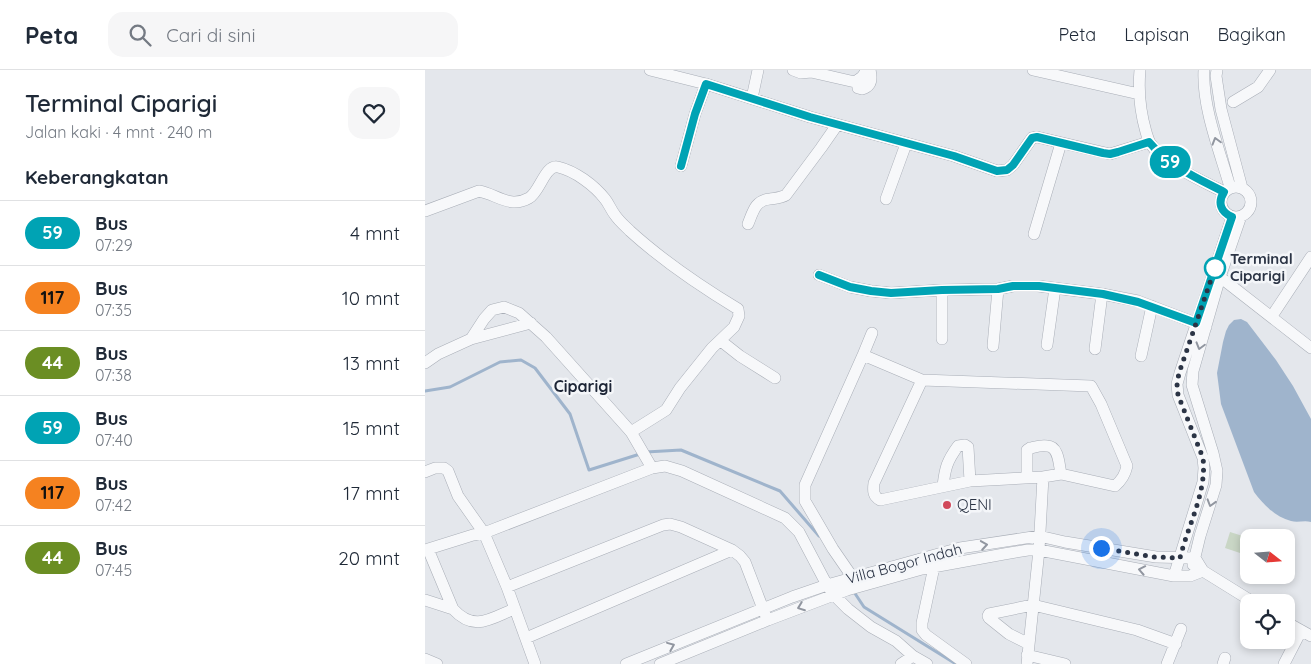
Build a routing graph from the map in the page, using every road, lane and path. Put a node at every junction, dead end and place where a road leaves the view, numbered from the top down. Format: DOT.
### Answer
graph roads {
  1 [pos="650,70"];
  2 [pos="758,70"];
  3 [pos="793,70"];
  4 [pos="869,70"];
  5 [pos="1033,70"];
  6 [pos="1140,70"];
  7 [pos="1203,70"];
  8 [pos="1217,70"];
  9 [pos="1270,70"];
  10 [pos="810,71"];
  11 [pos="1080,76"];
  12 [pos="706,84"];
  13 [pos="1139,94"];
  14 [pos="751,98"];
  15 [pos="1233,102"];
  16 [pos="837,125"];
  17 [pos="1149,142"];
  18 [pos="906,144"];
  19 [pos="1061,144"];
  20 [pos="681,166"];
  21 [pos="1232,189"];
  22 [pos="886,199"];
  23 [pos="425,212"];
  24 [pos="1237,217"];
  25 [pos="747,224"];
  26 [pos="1034,234"];
  27 [pos="1311,257"];
  28 [pos="819,275"];
  29 [pos="1217,275"];
  30 [pos="1055,288"];
  31 [pos="998,289"];
  32 [pos="942,290"];
  33 [pos="1103,294"];
  34 [pos="1152,306"];
  35 [pos="1271,316"];
  36 [pos="531,323"];
  37 [pos="1201,325"];
  38 [pos="872,333"];
  39 [pos="471,339"];
  40 [pos="942,339"];
  41 [pos="721,341"];
  42 [pos="1047,345"];
  43 [pos="993,346"];
  44 [pos="1311,348"];
  45 [pos="1095,349"];
  46 [pos="863,355"];
  47 [pos="1141,356"];
  48 [pos="425,363"];
  49 [pos="775,378"];
  50 [pos="921,380"];
  51 [pos="631,432"];
  52 [pos="649,464"];
  53 [pos="425,472"];
  54 [pos="1061,474"];
  55 [pos="1043,476"];
  56 [pos="1027,477"];
  57 [pos="970,480"];
  58 [pos="943,486"];
  59 [pos="484,533"];
  60 [pos="1039,536"];
  61 [pos="426,549"];
  62 [pos="731,550"];
  63 [pos="1039,550"];
  64 [pos="1180,558"];
  65 [pos="1195,558"];
  66 [pos="933,567"];
  67 [pos="1203,571"];
  68 [pos="1174,576"];
  69 [pos="1190,576"];
  70 [pos="849,582"];
  71 [pos="827,585"];
  72 [pos="507,587"];
  73 [pos="1240,594"];
  74 [pos="834,595"];
  75 [pos="425,600"];
  76 [pos="1033,605"];
  77 [pos="763,608"];
  78 [pos="453,609"];
  79 [pos="514,610"];
  80 [pos="768,620"];
  81 [pos="1295,627"];
  82 [pos="1181,629"];
  83 [pos="1306,634"];
  84 [pos="526,638"];
  85 [pos="1176,644"];
  86 [pos="1028,654"];
  87 [pos="913,656"];
  88 [pos="425,659"];
  89 [pos="437,664"];
  90 [pos="533,664"];
  91 [pos="626,664"];
  92 [pos="660,664"];
  93 [pos="901,664"];
  94 [pos="927,664"];
  95 [pos="966,664"];
  96 [pos="1065,664"];
  97 [pos="1167,664"];
  98 [pos="1284,664"];
  1 -- 12 [label="street"];
  2 -- 14 [label="street"];
  3 -- 10 [label="street"];
  4 -- 10 [label="street"];
  5 -- 11 [label="street"];
  6 -- 13 [label="street"];
  21 -- 7 [label="street, one-way"];
  8 -- 21 [label="street"];
  9 -- 15 [label="street"];
  11 -- 13 [label="street"];
  12 -- 14 [label="street"];
  12 -- 20 [label="street"];
  13 -- 17 [label="street"];
  14 -- 16 [label="street"];
  16 -- 18 [label="street"];
  16 -- 25 [label="street"];
  17 -- 19 [label="street"];
  17 -- 21 [label="street"];
  18 -- 19 [label="street"];
  18 -- 22 [label="street"];
  19 -- 26 [label="street"];
  21 -- 24 [label="street"];
  21 -- 24 [label="street"];
  23 -- 41 [label="street"];
  24 -- 29 [label="street"];
  27 -- 35 [label="street"];
  28 -- 32 [label="street"];
  29 -- 35 [label="street"];
  29 -- 37 [label="street"];
  30 -- 31 [label="street"];
  30 -- 33 [label="street"];
  30 -- 42 [label="street"];
  31 -- 32 [label="street"];
  31 -- 43 [label="street"];
  32 -- 40 [label="street"];
  33 -- 34 [label="street"];
  33 -- 45 [label="street"];
  34 -- 37 [label="street"];
  34 -- 47 [label="street"];
  35 -- 44 [label="street"];
  36 -- 39 [label="street"];
  36 -- 39 [label="street"];
  36 -- 51 [label="street"];
  37 -- 64 [label="street"];
  37 -- 65 [label="street, one-way"];
  38 -- 46 [label="street"];
  39 -- 48 [label="street"];
  41 -- 49 [label="street"];
  41 -- 51 [label="street"];
  46 -- 50 [label="street"];
  46 -- 70 [label="street"];
  50 -- 54 [label="street"];
  50 -- 58 [label="street"];
  51 -- 52 [label="street"];
  52 -- 59 [label="street"];
  52 -- 71 [label="street"];
  53 -- 59 [label="street"];
  54 -- 55 [label="street"];
  54 -- 56 [label="street"];
  55 -- 56 [label="street"];
  55 -- 60 [label="street"];
  56 -- 57 [label="street"];
  57 -- 58 [label="street"];
  57 -- 58 [label="street"];
  59 -- 61 [label="street"];
  59 -- 72 [label="street"];
  60 -- 63 [label="street"];
  60 -- 64 [label="street, Villa Bogor Indah"];
  70 -- 60 [label="street, Villa Bogor Indah, one-way"];
  61 -- 78 [label="street"];
  62 -- 72 [label="street"];
  62 -- 77 [label="street"];
  62 -- 84 [label="street"];
  63 -- 66 [label="street, Villa Bogor Indah"];
  68 -- 63 [label="street, Villa Bogor Indah, one-way"];
  63 -- 76 [label="street"];
  64 -- 65 [label="street, Villa Bogor Indah"];
  64 -- 68 [label="street"];
  65 -- 67 [label="street"];
  65 -- 69 [label="street"];
  66 -- 70 [label="street, Villa Bogor Indah"];
  66 -- 95 [label="street"];
  67 -- 69 [label="street"];
  67 -- 73 [label="street"];
  68 -- 69 [label="street, Villa Bogor Indah"];
  70 -- 71 [label="street, Villa Bogor Indah"];
  70 -- 74 [label="street, Villa Bogor Indah"];
  71 -- 74 [label="street"];
  71 -- 77 [label="street, Villa Bogor Indah"];
  72 -- 79 [label="street"];
  74 -- 80 [label="street, Villa Bogor Indah, one-way"];
  74 -- 87 [label="street"];
  75 -- 78 [label="street"];
  76 -- 85 [label="street"];
  76 -- 86 [label="street"];
  76 -- 86 [label="street"];
  77 -- 80 [label="street"];
  91 -- 77 [label="street, Villa Bogor Indah, one-way"];
  78 -- 79 [label="street"];
  79 -- 84 [label="street"];
  80 -- 92 [label="street, Villa Bogor Indah"];
  81 -- 83 [label="street"];
  82 -- 85 [label="street"];
  83 -- 98 [label="street"];
  84 -- 90 [label="street"];
  85 -- 97 [label="street"];
  86 -- 96 [label="street"];
  87 -- 93 [label="street"];
  87 -- 94 [label="street"];
  88 -- 89 [label="street"];
}
